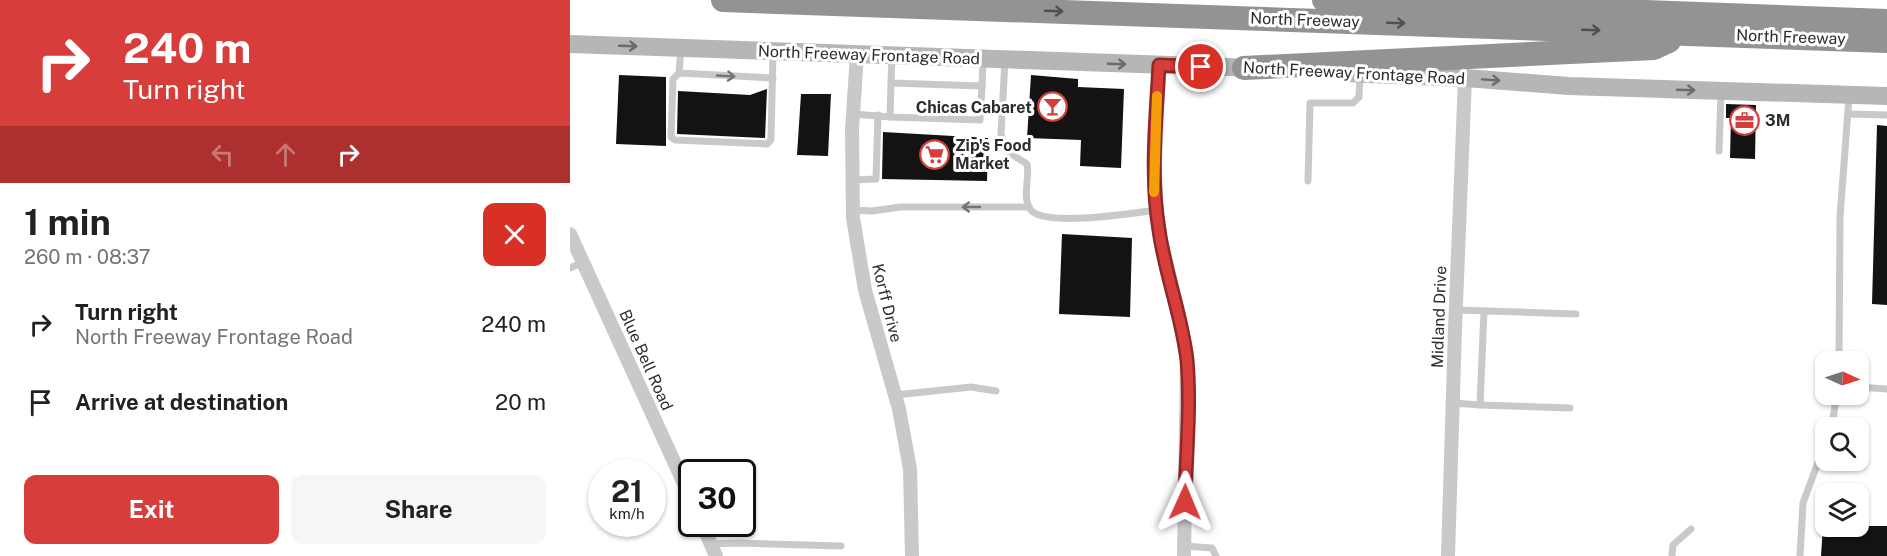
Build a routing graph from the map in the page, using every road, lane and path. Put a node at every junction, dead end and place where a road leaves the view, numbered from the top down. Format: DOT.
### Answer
graph roads {
  1 [pos="723,0"];
  2 [pos="1324,0"];
  3 [pos="1887,21"];
  4 [pos="1687,33"];
  5 [pos="1887,41"];
  6 [pos="570,44"];
  7 [pos="681,48"];
  8 [pos="773,52"];
  9 [pos="856,55"];
  10 [pos="892,56"];
  11 [pos="983,59"];
  12 [pos="1005,60"];
  13 [pos="1159,65"];
  14 [pos="1244,68"];
  15 [pos="679,73"];
  16 [pos="1360,74"];
  17 [pos="773,78"];
  18 [pos="1465,78"];
  19 [pos="891,83"];
  20 [pos="982,86"];
  21 [pos="1721,91"];
  22 [pos="1849,94"];
  23 [pos="1887,96"];
  24 [pos="853,114"];
  25 [pos="1848,114"];
  26 [pos="878,115"];
  27 [pos="1887,115"];
  28 [pos="890,117"];
  29 [pos="1719,151"];
  30 [pos="851,180"];
  31 [pos="1308,181"];
  32 [pos="1029,207"];
  33 [pos="852,210"];
  34 [pos="1156,210"];
  35 [pos="570,234"];
  36 [pos="577,265"];
  37 [pos="1456,310"];
  38 [pos="1484,311"];
  39 [pos="1576,314"];
  40 [pos="1839,351"];
  41 [pos="1869,388"];
  42 [pos="1887,389"];
  43 [pos="996,391"];
  44 [pos="895,395"];
  45 [pos="1453,403"];
  46 [pos="1480,405"];
  47 [pos="1570,408"];
  48 [pos="1815,471"];
  49 [pos="678,472"];
  50 [pos="1691,529"];
  51 [pos="841,546"];
  52 [pos="714,550"];
  53 [pos="1184,551"];
  54 [pos="912,556"];
  55 [pos="1216,556"];
  56 [pos="1448,556"];
  57 [pos="1672,556"];
  58 [pos="1800,556"];
  1 -- 4 [label="highway, North Freeway, one-way"];
  2 -- 3 [label="highway, North Freeway"];
  4 -- 5 [label="highway, North Freeway"];
  4 -- 14 [label="highway"];
  6 -- 7 [label="main road, North Freeway Frontage Road, one-way"];
  7 -- 8 [label="main road, North Freeway Frontage Road"];
  7 -- 15 [label="lane"];
  8 -- 9 [label="main road, North Freeway Frontage Road"];
  8 -- 17 [label="lane"];
  9 -- 10 [label="main road, North Freeway Frontage Road"];
  9 -- 24 [label="street, Korff Drive"];
  10 -- 11 [label="main road, North Freeway Frontage Road"];
  10 -- 19 [label="lane"];
  11 -- 12 [label="main road, North Freeway Frontage Road"];
  11 -- 20 [label="lane"];
  12 -- 13 [label="main road, North Freeway Frontage Road, one-way"];
  12 -- 32 [label="lane"];
  13 -- 14 [label="main road, North Freeway Frontage Road"];
  13 -- 34 [label="street"];
  14 -- 16 [label="main road, North Freeway Frontage Road"];
  15 -- 17 [label="lane, one-way"];
  15 -- 17 [label="lane"];
  16 -- 18 [label="main road, North Freeway Frontage Road"];
  16 -- 31 [label="lane"];
  18 -- 21 [label="main road, North Freeway Frontage Road, one-way"];
  18 -- 37 [label="street, Midland Drive"];
  19 -- 20 [label="lane"];
  19 -- 28 [label="lane"];
  20 -- 28 [label="lane"];
  21 -- 22 [label="main road, North Freeway Frontage Road"];
  21 -- 29 [label="lane"];
  22 -- 23 [label="main road, North Freeway Frontage Road"];
  22 -- 25 [label="lane"];
  24 -- 26 [label="lane"];
  24 -- 30 [label="street, Korff Drive"];
  25 -- 27 [label="lane"];
  25 -- 40 [label="lane"];
  26 -- 28 [label="lane"];
  26 -- 30 [label="lane"];
  30 -- 33 [label="street, Korff Drive"];
  32 -- 33 [label="lane, one-way"];
  32 -- 34 [label="lane"];
  33 -- 44 [label="street, Korff Drive"];
  34 -- 53 [label="street"];
  35 -- 36 [label="street, Blue Bell Road"];
  36 -- 49 [label="street, Blue Bell Road"];
  37 -- 38 [label="lane"];
  37 -- 45 [label="street, Midland Drive"];
  38 -- 39 [label="lane"];
  38 -- 46 [label="lane"];
  41 -- 42 [label="lane"];
  43 -- 44 [label="lane"];
  44 -- 54 [label="street, Korff Drive"];
  45 -- 46 [label="lane"];
  45 -- 56 [label="street, Midland Drive"];
  46 -- 47 [label="lane"];
  48 -- 58 [label="lane"];
  50 -- 57 [label="lane"];
  51 -- 52 [label="lane"];
  53 -- 55 [label="lane"];
}
